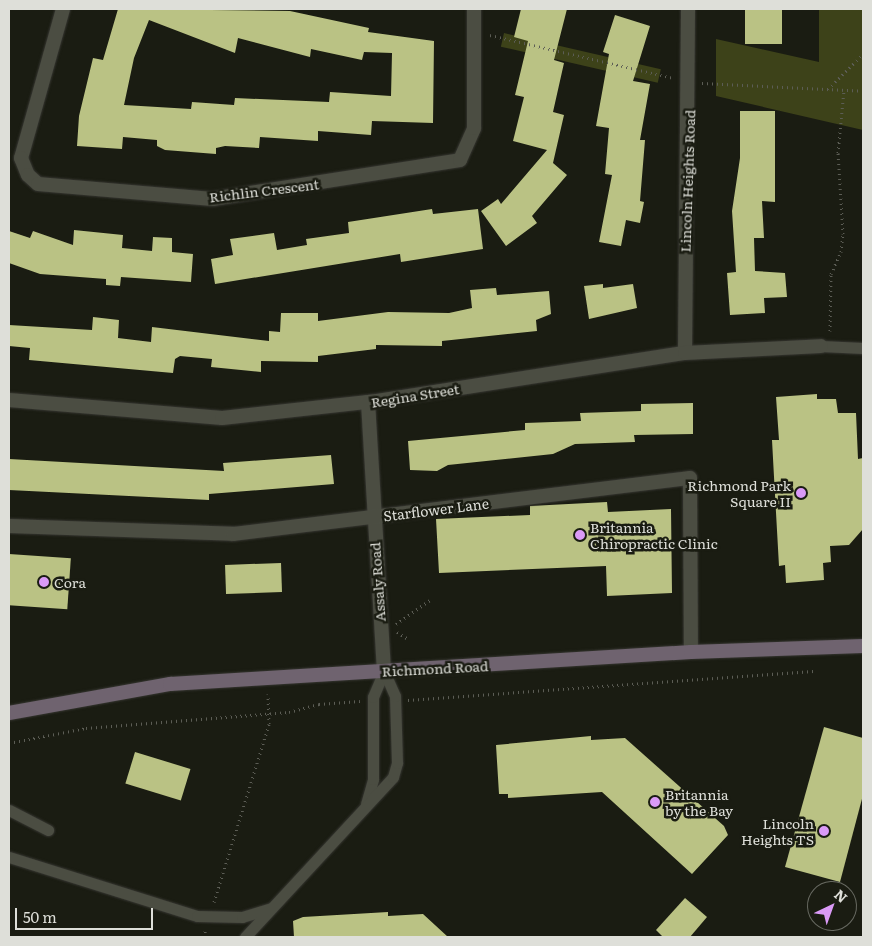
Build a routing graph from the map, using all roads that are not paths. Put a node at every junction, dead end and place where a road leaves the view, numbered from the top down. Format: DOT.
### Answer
graph roads {
  1 [pos="63,9"];
  2 [pos="474,9"];
  3 [pos="688,9"];
  4 [pos="821,346"];
  5 [pos="863,348"];
  6 [pos="684,353"];
  7 [pos="9,400"];
  8 [pos="368,402"];
  9 [pos="374,516"];
  10 [pos="9,526"];
  11 [pos="863,646"];
  12 [pos="691,652"];
  13 [pos="384,672"];
  14 [pos="9,713"];
  15 [pos="9,810"];
  16 [pos="359,816"];
  17 [pos="48,830"];
  18 [pos="9,857"];
  19 [pos="273,907"];
  20 [pos="244,937"];
  1 -- 2 [label="street, Richlin Crescent"];
  3 -- 6 [label="street, Lincoln Heights Road"];
  4 -- 5 [label="lane"];
  4 -- 6 [label="street, Regina Street"];
  6 -- 8 [label="street, Regina Street"];
  7 -- 8 [label="street, Regina Street"];
  8 -- 9 [label="street, Assaly Road"];
  9 -- 10 [label="street, Starflower Lane"];
  9 -- 12 [label="street, Starflower Lane"];
  9 -- 13 [label="street, Assaly Road"];
  11 -- 12 [label="main road, Richmond Road"];
  12 -- 13 [label="main road, Richmond Road"];
  13 -- 14 [label="main road, Richmond Road"];
  13 -- 16 [label="lane"];
  13 -- 16 [label="lane"];
  15 -- 17 [label="lane"];
  16 -- 19 [label="lane"];
  18 -- 19 [label="lane"];
  19 -- 20 [label="lane"];
}
